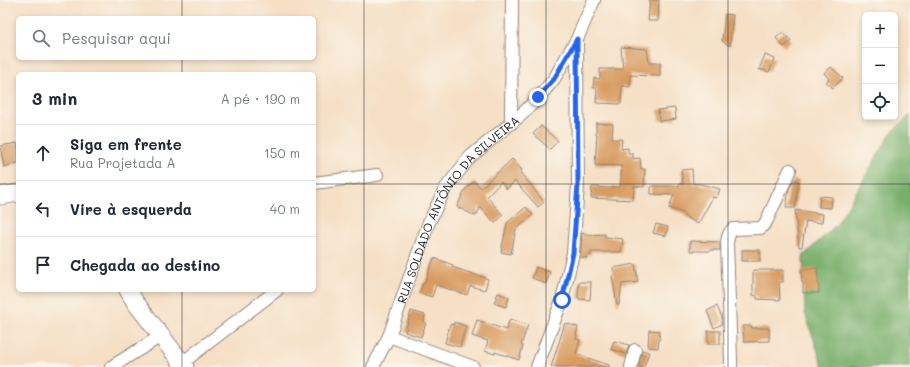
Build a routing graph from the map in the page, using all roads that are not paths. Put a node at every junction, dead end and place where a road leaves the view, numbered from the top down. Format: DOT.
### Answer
graph roads {
  1 [pos="512,0"];
  2 [pos="594,0"];
  3 [pos="577,39"];
  4 [pos="511,123"];
  5 [pos="790,170"];
  6 [pos="377,175"];
  7 [pos="316,183"];
  8 [pos="16,193"];
  9 [pos="0,196"];
  10 [pos="129,292"];
  11 [pos="275,292"];
  12 [pos="161,336"];
  13 [pos="389,336"];
  14 [pos="635,350"];
  15 [pos="184,365"];
  16 [pos="111,367"];
  17 [pos="373,367"];
  18 [pos="472,367"];
  19 [pos="537,367"];
  20 [pos="630,367"];
  21 [pos="731,367"];
  1 -- 4 [label="street"];
  2 -- 3 [label="street, RUA SOLDADO ANTÔNIO DA SILVEIRA"];
  3 -- 4 [label="street, RUA SOLDADO ANTÔNIO DA SILVEIRA"];
  3 -- 19 [label="street"];
  4 -- 13 [label="street, RUA SOLDADO ANTÔNIO DA SILVEIRA"];
  5 -- 21 [label="street"];
  6 -- 7 [label="street"];
  8 -- 9 [label="street"];
  10 -- 12 [label="street"];
  11 -- 15 [label="street"];
  12 -- 15 [label="street"];
  12 -- 16 [label="street"];
  13 -- 17 [label="street, RUA SOLDADO ANTÔNIO DA SILVEIRA"];
  13 -- 18 [label="street"];
  14 -- 20 [label="street"];
}
